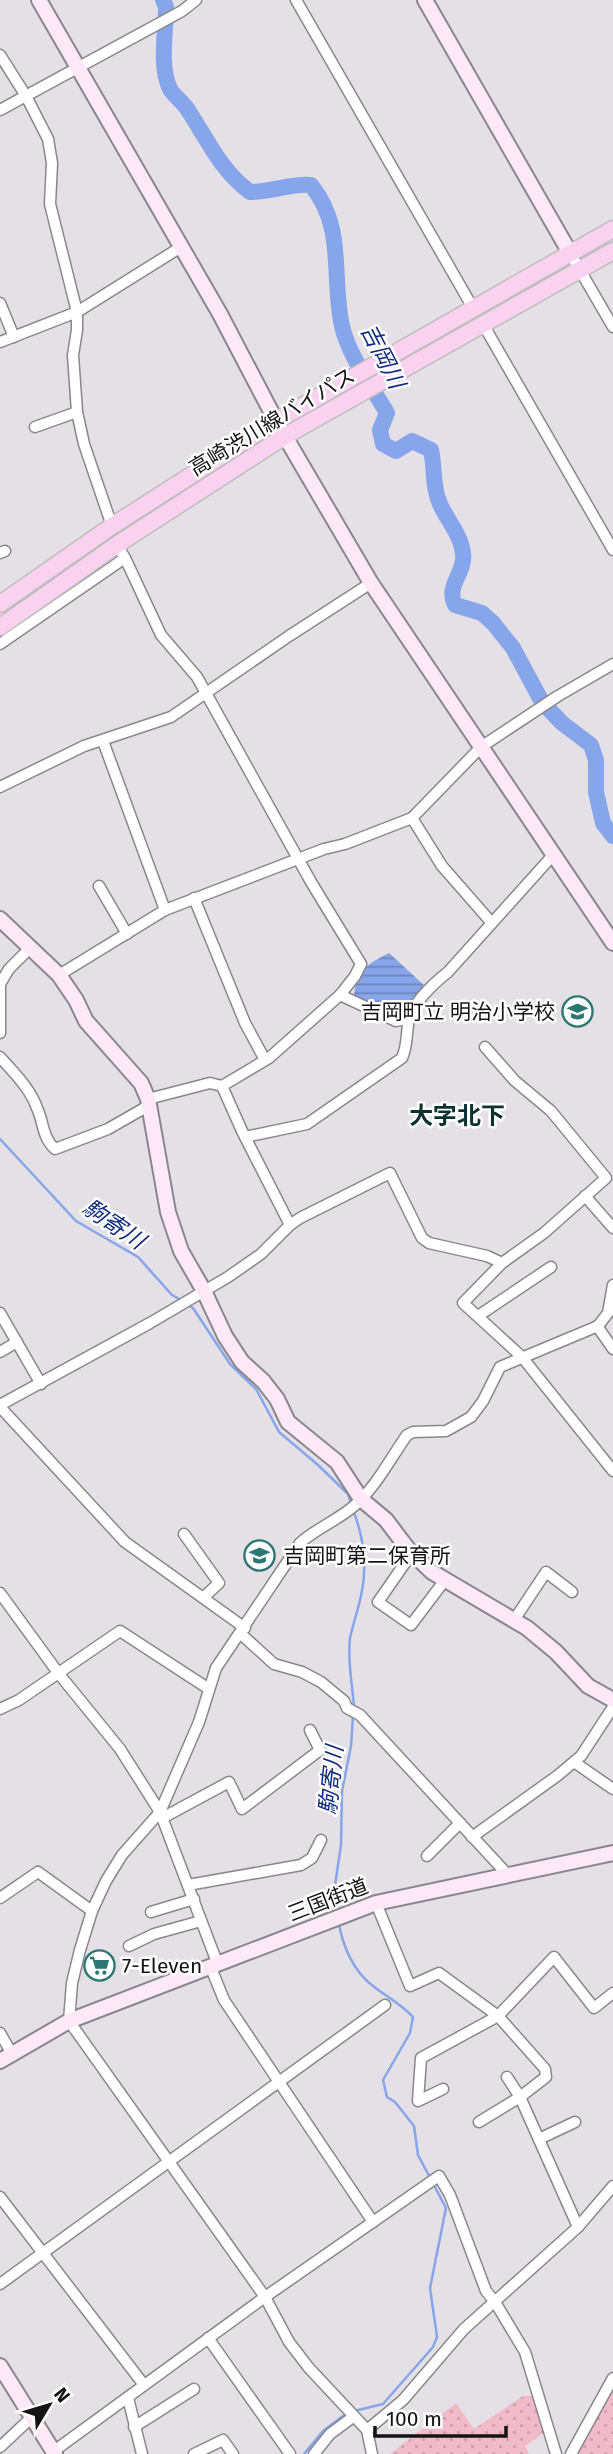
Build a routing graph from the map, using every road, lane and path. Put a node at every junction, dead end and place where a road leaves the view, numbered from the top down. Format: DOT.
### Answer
graph roads {
  1 [pos="39,0"];
  2 [pos="196,0"];
  3 [pos="296,0"];
  4 [pos="425,0"];
  5 [pos="0,55"];
  6 [pos="77,66"];
  7 [pos="26,96"];
  8 [pos="0,110"];
  9 [pos="613,229"];
  10 [pos="181,247"];
  11 [pos="613,251"];
  12 [pos="570,253"];
  13 [pos="580,270"];
  14 [pos="0,303"];
  15 [pos="473,308"];
  16 [pos="77,312"];
  17 [pos="483,324"];
  18 [pos="613,327"];
  19 [pos="14,337"];
  20 [pos="0,342"];
  21 [pos="77,412"];
  22 [pos="276,421"];
  23 [pos="35,428"];
  24 [pos="285,436"];
  25 [pos="113,526"];
  26 [pos="613,550"];
  27 [pos="121,551"];
  28 [pos="371,583"];
  29 [pos="1,601"];
  30 [pos="0,627"];
  31 [pos="0,644"];
  32 [pos="613,663"];
  33 [pos="204,694"];
  34 [pos="103,741"];
  35 [pos="481,747"];
  36 [pos="0,788"];
  37 [pos="411,818"];
  38 [pos="554,854"];
  39 [pos="298,859"];
  40 [pos="99,886"];
  41 [pos="194,898"];
  42 [pos="165,910"];
  43 [pos="0,919"];
  44 [pos="491,922"];
  45 [pos="127,933"];
  46 [pos="613,943"];
  47 [pos="30,948"];
  48 [pos="59,975"];
  49 [pos="0,985"];
  50 [pos="340,995"];
  51 [pos="410,1018"];
  52 [pos="0,1033"];
  53 [pos="485,1047"];
  54 [pos="0,1057"];
  55 [pos="265,1060"];
  56 [pos="222,1086"];
  57 [pos="148,1103"];
  58 [pos="245,1137"];
  59 [pos="585,1196"];
  60 [pos="290,1225"];
  61 [pos="613,1228"];
  62 [pos="502,1263"];
  63 [pos="551,1267"];
  64 [pos="613,1285"];
  65 [pos="204,1291"];
  66 [pos="0,1313"];
  67 [pos="478,1316"];
  68 [pos="597,1326"];
  69 [pos="17,1342"];
  70 [pos="613,1349"];
  71 [pos="0,1352"];
  72 [pos="522,1357"];
  73 [pos="41,1384"];
  74 [pos="0,1406"];
  75 [pos="613,1471"];
  76 [pos="361,1499"];
  77 [pos="184,1534"];
  78 [pos="412,1553"];
  79 [pos="445,1580"];
  80 [pos="572,1591"];
  81 [pos="0,1592"];
  82 [pos="204,1597"];
  83 [pos="514,1620"];
  84 [pos="243,1631"];
  85 [pos="59,1674"];
  86 [pos="209,1689"];
  87 [pos="613,1700"];
  88 [pos="613,1707"];
  89 [pos="0,1709"];
  90 [pos="310,1730"];
  91 [pos="574,1762"];
  92 [pos="613,1789"];
  93 [pos="160,1812"];
  94 [pos="460,1823"];
  95 [pos="472,1837"];
  96 [pos="321,1840"];
  97 [pos="613,1853"];
  98 [pos="427,1856"];
  99 [pos="509,1875"];
  100 [pos="188,1885"];
  101 [pos="0,1898"];
  102 [pos="194,1899"];
  103 [pos="376,1903"];
  104 [pos="92,1911"];
  105 [pos="151,1912"];
  106 [pos="201,1921"];
  107 [pos="129,1946"];
  108 [pos="214,1967"];
  109 [pos="613,1993"];
  110 [pos="385,2005"];
  111 [pos="498,2016"];
  112 [pos="69,2021"];
  113 [pos="0,2033"];
  114 [pos="6,2058"];
  115 [pos="507,2077"];
  116 [pos="278,2083"];
  117 [pos="443,2089"];
  118 [pos="520,2097"];
  119 [pos="480,2122"];
  120 [pos="575,2122"];
  121 [pos="539,2139"];
  122 [pos="169,2162"];
  123 [pos="613,2186"];
  124 [pos="0,2197"];
  125 [pos="373,2222"];
  126 [pos="578,2227"];
  127 [pos="42,2253"];
  128 [pos="0,2284"];
  129 [pos="265,2297"];
  130 [pos="495,2302"];
  131 [pos="208,2338"];
  132 [pos="0,2366"];
  133 [pos="613,2378"];
  134 [pos="144,2385"];
  135 [pos="194,2389"];
  136 [pos="128,2398"];
  137 [pos="32,2417"];
  138 [pos="353,2417"];
  139 [pos="134,2427"];
  140 [pos="367,2430"];
  141 [pos="0,2446"];
  142 [pos="55,2453"];
  143 [pos="142,2454"];
  144 [pos="194,2454"];
  145 [pos="233,2454"];
  146 [pos="290,2454"];
  147 [pos="314,2454"];
  148 [pos="372,2454"];
  149 [pos="556,2454"];
  150 [pos="571,2454"];
  1 -- 6 [label="street"];
  2 -- 6 [label="street"];
  3 -- 15 [label="street"];
  4 -- 12 [label="street"];
  5 -- 7 [label="street"];
  6 -- 7 [label="street"];
  6 -- 10 [label="street"];
  7 -- 8 [label="street"];
  7 -- 16 [label="street"];
  9 -- 12 [label="main road, 高崎渋川線バイパス"];
  10 -- 16 [label="street"];
  10 -- 22 [label="street"];
  11 -- 13 [label="main road, 高崎渋川線バイパス"];
  12 -- 13 [label="street"];
  12 -- 15 [label="main road, 高崎渋川線バイパス"];
  13 -- 17 [label="main road, 高崎渋川線バイパス"];
  13 -- 18 [label="street"];
  14 -- 19 [label="street"];
  15 -- 22 [label="main road, 高崎渋川線バイパス"];
  16 -- 19 [label="street"];
  16 -- 21 [label="street"];
  17 -- 24 [label="main road, 高崎渋川線バイパス"];
  17 -- 26 [label="street"];
  19 -- 20 [label="street"];
  21 -- 23 [label="street"];
  21 -- 25 [label="street"];
  22 -- 24 [label="street"];
  22 -- 25 [label="main road, 高崎渋川線バイパス"];
  24 -- 27 [label="main road, 高崎渋川線バイパス"];
  24 -- 28 [label="street"];
  25 -- 29 [label="main road, 高崎渋川線バイパス"];
  27 -- 30 [label="main road, 高崎渋川線バイパス"];
  27 -- 31 [label="street"];
  27 -- 33 [label="street"];
  28 -- 33 [label="street"];
  28 -- 35 [label="street"];
  32 -- 35 [label="street"];
  33 -- 34 [label="street"];
  33 -- 39 [label="street"];
  34 -- 36 [label="street"];
  34 -- 42 [label="street"];
  35 -- 37 [label="street"];
  35 -- 38 [label="street"];
  37 -- 39 [label="street"];
  37 -- 44 [label="street"];
  38 -- 44 [label="street"];
  38 -- 46 [label="street"];
  39 -- 41 [label="street"];
  39 -- 50 [label="street"];
  40 -- 45 [label="street"];
  41 -- 42 [label="street"];
  41 -- 55 [label="street"];
  42 -- 45 [label="street"];
  43 -- 47 [label="street"];
  44 -- 51 [label="street"];
  45 -- 48 [label="street"];
  47 -- 48 [label="street"];
  47 -- 49 [label="street"];
  48 -- 57 [label="street"];
  49 -- 52 [label="street"];
  50 -- 51 [label="street"];
  50 -- 55 [label="street"];
  51 -- 58 [label="street"];
  53 -- 59 [label="street"];
  54 -- 57 [label="street"];
  55 -- 56 [label="street"];
  56 -- 57 [label="street"];
  56 -- 58 [label="street"];
  57 -- 65 [label="street"];
  58 -- 60 [label="street"];
  59 -- 61 [label="street"];
  59 -- 62 [label="street"];
  60 -- 62 [label="street"];
  60 -- 65 [label="street"];
  62 -- 67 [label="street"];
  63 -- 67 [label="street"];
  64 -- 68 [label="street"];
  65 -- 73 [label="street"];
  65 -- 76 [label="street"];
  66 -- 69 [label="street"];
  67 -- 72 [label="street"];
  68 -- 70 [label="street"];
  68 -- 72 [label="street"];
  69 -- 71 [label="street"];
  69 -- 73 [label="street"];
  72 -- 75 [label="street"];
  72 -- 76 [label="street"];
  73 -- 74 [label="street"];
  74 -- 82 [label="street"];
  76 -- 78 [label="street"];
  76 -- 84 [label="street"];
  77 -- 82 [label="street"];
  78 -- 79 [label="street"];
  78 -- 79 [label="street"];
  79 -- 83 [label="street"];
  80 -- 83 [label="street"];
  81 -- 85 [label="street"];
  82 -- 84 [label="street"];
  83 -- 87 [label="street"];
  84 -- 86 [label="street"];
  84 -- 94 [label="street"];
  85 -- 86 [label="street"];
  85 -- 89 [label="street"];
  85 -- 93 [label="street"];
  86 -- 93 [label="street"];
  88 -- 91 [label="street"];
  90 -- 93 [label="street"];
  91 -- 92 [label="street"];
  91 -- 95 [label="street"];
  93 -- 100 [label="street"];
  93 -- 104 [label="street"];
  94 -- 95 [label="street"];
  94 -- 98 [label="street"];
  95 -- 99 [label="street"];
  96 -- 100 [label="street"];
  97 -- 99 [label="street, 三国街道"];
  99 -- 103 [label="street, 三国街道"];
  100 -- 102 [label="street"];
  101 -- 104 [label="street"];
  102 -- 105 [label="street"];
  102 -- 106 [label="street"];
  103 -- 108 [label="street, 三国街道"];
  103 -- 111 [label="street"];
  104 -- 112 [label="street"];
  106 -- 107 [label="street"];
  106 -- 108 [label="street"];
  108 -- 112 [label="street, 三国街道"];
  108 -- 116 [label="street"];
  109 -- 111 [label="street"];
  110 -- 116 [label="street"];
  111 -- 117 [label="street"];
  111 -- 118 [label="street"];
  112 -- 114 [label="street, 三国街道"];
  112 -- 122 [label="street"];
  113 -- 114 [label="street"];
  115 -- 118 [label="street"];
  116 -- 122 [label="street"];
  116 -- 125 [label="street"];
  118 -- 119 [label="street"];
  118 -- 121 [label="street"];
  120 -- 121 [label="street"];
  121 -- 126 [label="street"];
  122 -- 127 [label="street"];
  122 -- 129 [label="street"];
  123 -- 126 [label="street"];
  124 -- 127 [label="street"];
  125 -- 129 [label="street"];
  125 -- 130 [label="street"];
  126 -- 130 [label="street"];
  127 -- 128 [label="street"];
  127 -- 134 [label="street"];
  129 -- 131 [label="street"];
  129 -- 138 [label="street"];
  130 -- 140 [label="street"];
  130 -- 149 [label="street"];
  131 -- 134 [label="street"];
  131 -- 146 [label="street"];
  132 -- 137 [label="street"];
  133 -- 150 [label="street"];
  134 -- 136 [label="street"];
  135 -- 139 [label="street"];
  136 -- 139 [label="street"];
  136 -- 142 [label="street"];
  137 -- 141 [label="street"];
  137 -- 142 [label="street"];
  138 -- 140 [label="street"];
  138 -- 147 [label="street"];
  139 -- 143 [label="street"];
  140 -- 148 [label="street"];
  144 -- 145 [label="street"];
}
